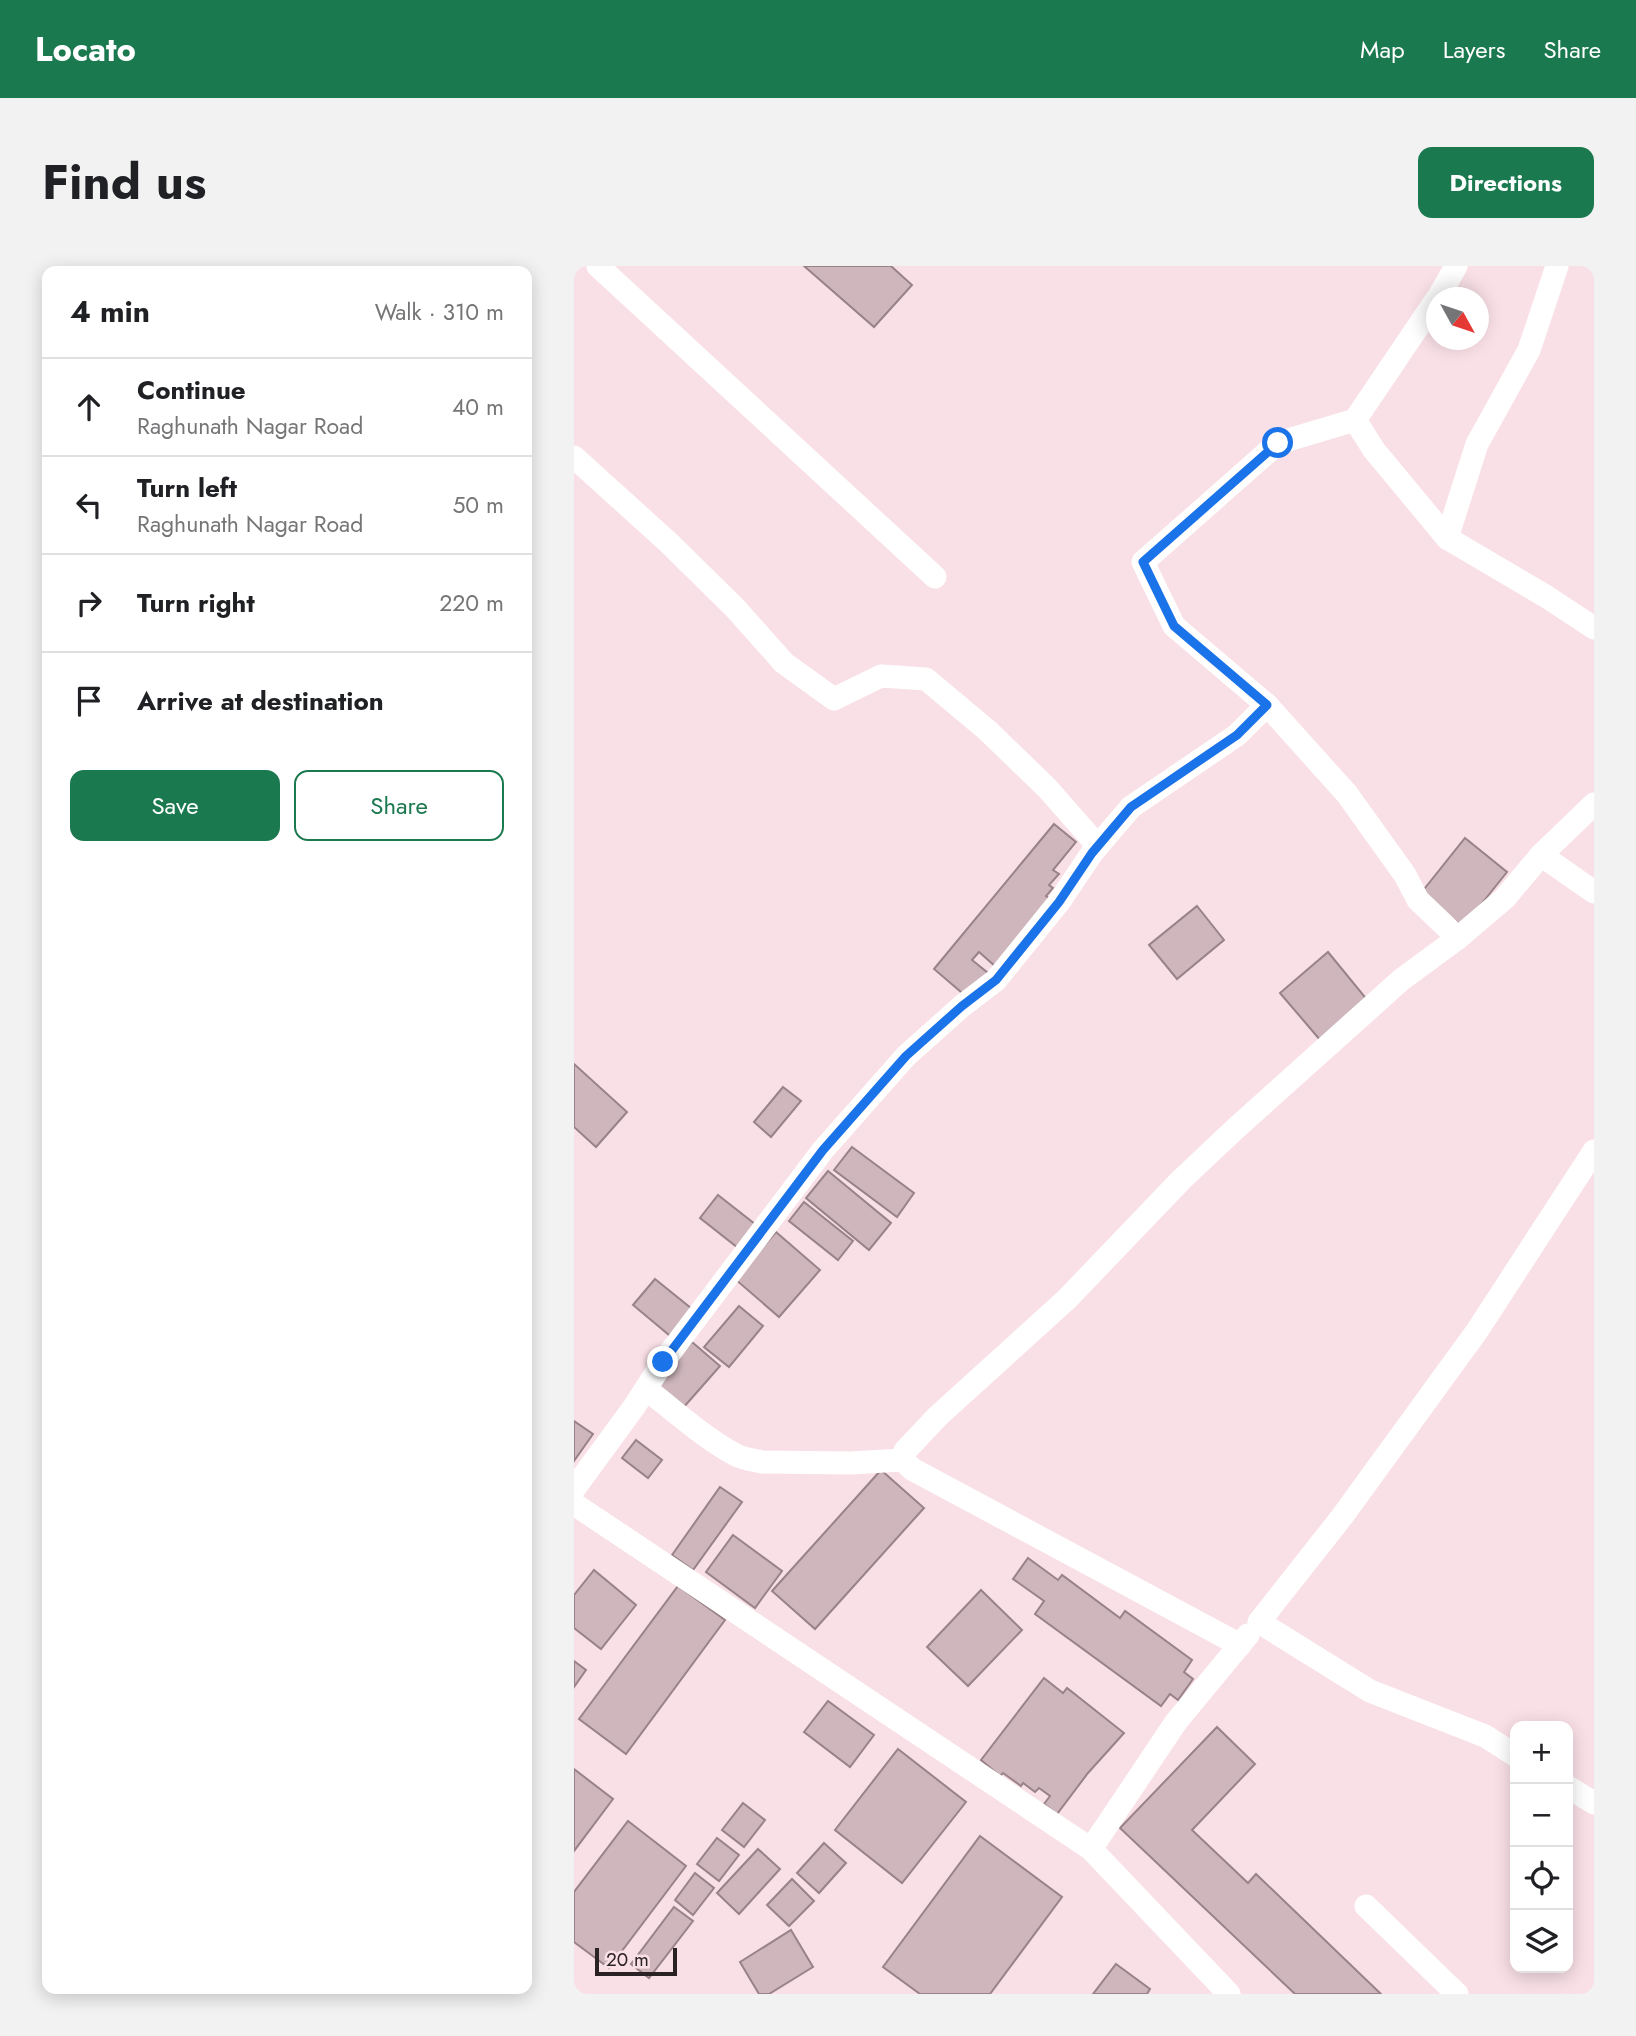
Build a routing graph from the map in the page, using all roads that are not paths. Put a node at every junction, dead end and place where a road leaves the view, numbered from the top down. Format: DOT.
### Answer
graph roads {
  1 [pos="598,266"];
  2 [pos="1456,266"];
  3 [pos="1558,266"];
  4 [pos="1444,287"];
  5 [pos="1426,315"];
  6 [pos="1354,420"];
  7 [pos="574,457"];
  8 [pos="1447,538"];
  9 [pos="935,577"];
  10 [pos="1594,628"];
  11 [pos="1267,705"];
  12 [pos="1594,804"];
  13 [pos="1098,846"];
  14 [pos="1541,855"];
  15 [pos="1594,892"];
  16 [pos="1458,938"];
  17 [pos="1594,1152"];
  18 [pos="646,1389"];
  19 [pos="903,1460"];
  20 [pos="574,1489"];
  21 [pos="574,1504"];
  22 [pos="1259,1622"];
  23 [pos="1240,1645"];
  24 [pos="1510,1752"];
  25 [pos="1573,1790"];
  26 [pos="1594,1803"];
  27 [pos="1091,1849"];
  28 [pos="1366,1906"];
  29 [pos="1229,1994"];
  30 [pos="1457,1994"];
  1 -- 9 [label="street"];
  2 -- 4 [label="street"];
  3 -- 8 [label="street"];
  5 -- 6 [label="street"];
  6 -- 8 [label="street"];
  6 -- 11 [label="street"];
  7 -- 13 [label="street"];
  8 -- 10 [label="street"];
  11 -- 13 [label="street"];
  11 -- 16 [label="street"];
  12 -- 14 [label="street"];
  13 -- 18 [label="street"];
  14 -- 15 [label="street"];
  14 -- 16 [label="street"];
  16 -- 19 [label="street"];
  17 -- 22 [label="street"];
  18 -- 19 [label="street"];
  18 -- 20 [label="street"];
  19 -- 23 [label="street"];
  21 -- 27 [label="street"];
  22 -- 23 [label="street"];
  22 -- 24 [label="street"];
  23 -- 27 [label="street"];
  25 -- 26 [label="street"];
  27 -- 29 [label="street"];
  28 -- 30 [label="street"];
}
